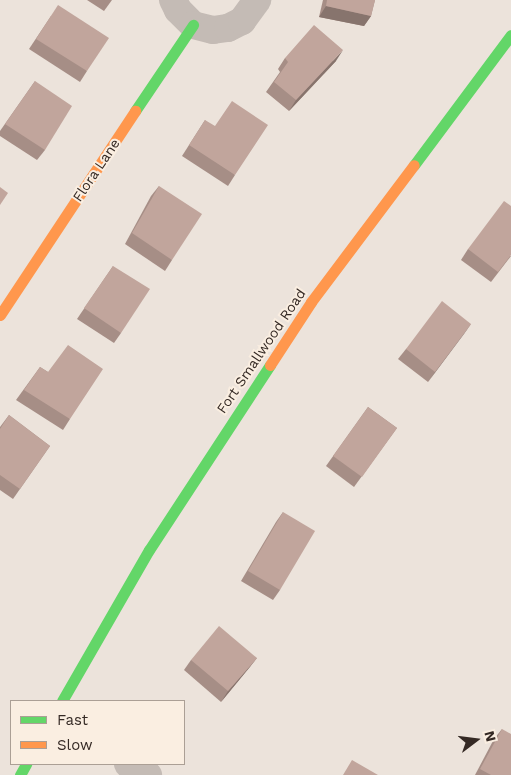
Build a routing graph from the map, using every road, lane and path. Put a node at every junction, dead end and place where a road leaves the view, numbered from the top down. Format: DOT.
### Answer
graph roads {
  1 [pos="173,0"];
  2 [pos="257,0"];
  3 [pos="193,24"];
  4 [pos="511,35"];
  5 [pos="0,316"];
  6 [pos="63,700"];
  7 [pos="130,765"];
  8 [pos="148,775"];
  1 -- 3 [label="street"];
  2 -- 3 [label="street"];
  3 -- 5 [label="main road, Flora Lane"];
  4 -- 6 [label="main road, Fort Smallwood Road"];
  7 -- 8 [label="street"];
}
